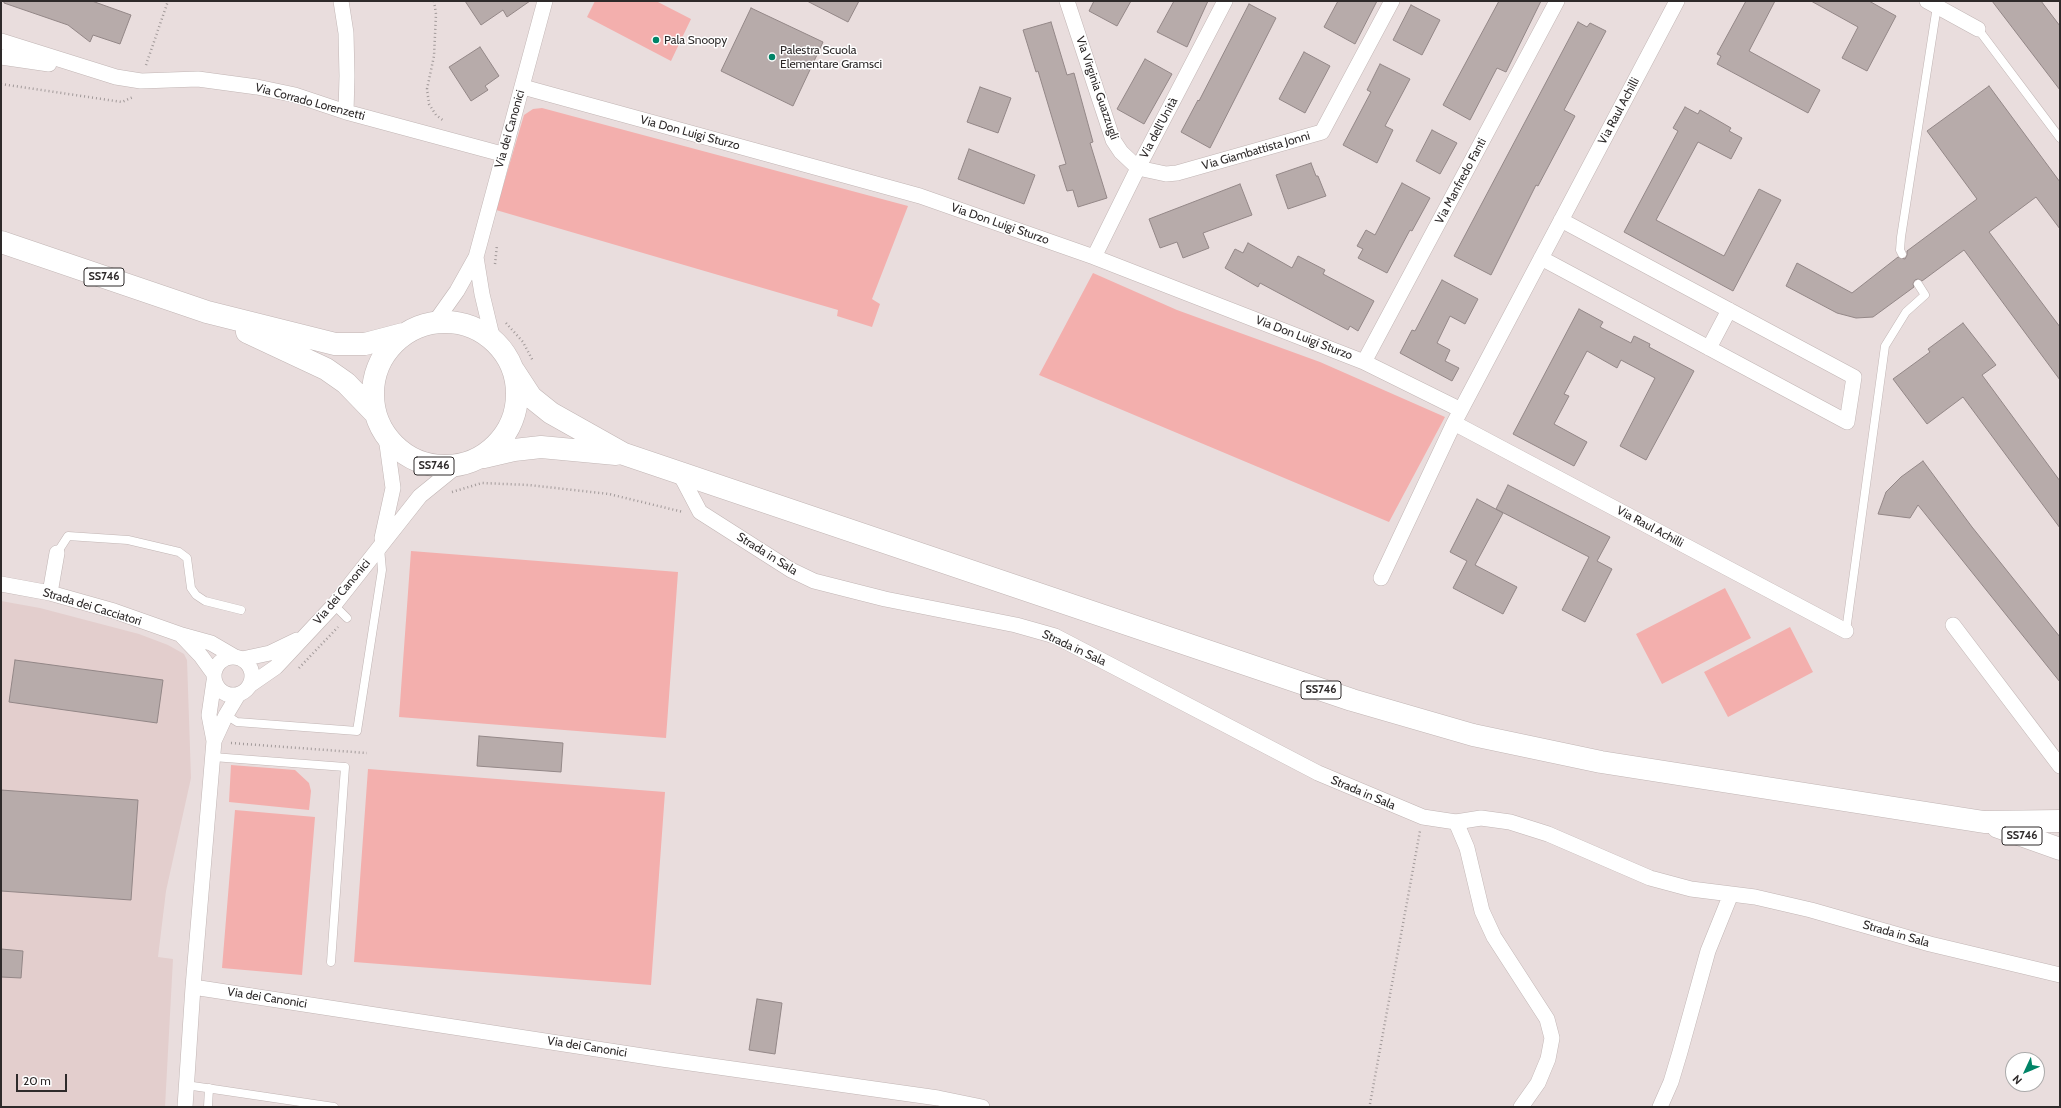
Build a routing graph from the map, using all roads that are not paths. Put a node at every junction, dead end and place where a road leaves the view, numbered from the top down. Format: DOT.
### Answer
graph roads {
  1 [pos="341,1"];
  2 [pos="545,1"];
  3 [pos="1066,1"];
  4 [pos="1225,1"];
  5 [pos="1392,1"];
  6 [pos="1557,1"];
  7 [pos="1677,1"];
  8 [pos="1932,4"];
  9 [pos="1978,28"];
  10 [pos="1,41"];
  11 [pos="1,57"];
  12 [pos="90,70"];
  13 [pos="523,87"];
  14 [pos="346,112"];
  15 [pos="2060,138"];
  16 [pos="502,154"];
  17 [pos="1138,168"];
  18 [pos="1561,220"];
  19 [pos="1,242"];
  20 [pos="1902,254"];
  21 [pos="476,257"];
  22 [pos="1094,257"];
  23 [pos="1541,258"];
  24 [pos="1918,284"];
  25 [pos="1729,310"];
  26 [pos="206,312"];
  27 [pos="435,322"];
  28 [pos="403,334"];
  29 [pos="493,340"];
  30 [pos="1708,348"];
  31 [pos="1364,362"];
  32 [pos="524,367"];
  33 [pos="1461,410"];
  34 [pos="374,412"];
  35 [pos="1454,423"];
  36 [pos="386,437"];
  37 [pos="624,454"];
  38 [pos="482,457"];
  39 [pos="457,466"];
  40 [pos="680,474"];
  41 [pos="380,545"];
  42 [pos="57,553"];
  43 [pos="1381,578"];
  44 [pos="1,584"];
  45 [pos="50,593"];
  46 [pos="334,605"];
  47 [pos="241,610"];
  48 [pos="347,618"];
  49 [pos="1953,625"];
  50 [pos="1846,631"];
  51 [pos="182,635"];
  52 [pos="304,637"];
  53 [pos="239,658"];
  54 [pos="214,678"];
  55 [pos="244,690"];
  56 [pos="226,714"];
  57 [pos="214,741"];
  58 [pos="213,757"];
  59 [pos="2060,766"];
  60 [pos="1456,822"];
  61 [pos="1984,822"];
  62 [pos="2060,822"];
  63 [pos="2060,850"];
  64 [pos="1731,894"];
  65 [pos="330,962"];
  66 [pos="2060,975"];
  67 [pos="193,987"];
  68 [pos="186,1084"];
  69 [pos="209,1088"];
  70 [pos="185,1107"];
  71 [pos="208,1107"];
  72 [pos="334,1107"];
  73 [pos="982,1107"];
  74 [pos="1521,1107"];
  75 [pos="1660,1107"];
  1 -- 14 [label="street"];
  2 -- 13 [label="street, Via dei Canonici"];
  3 -- 17 [label="street, Via Virginia Guazzugli"];
  4 -- 17 [label="street, Via dell'Unità"];
  5 -- 17 [label="street, Via Giambattista Jonni"];
  6 -- 31 [label="street, Via Manfredo Fanti"];
  7 -- 18 [label="street, Via Raul Achilli"];
  8 -- 9 [label="street"];
  8 -- 20 [label="lane"];
  9 -- 15 [label="lane"];
  10 -- 12 [label="street, Via Corrado Lorenzetti"];
  11 -- 12 [label="street, Via Corrado Lorenzetti"];
  12 -- 14 [label="street, Via Corrado Lorenzetti"];
  13 -- 16 [label="street, Via dei Canonici"];
  13 -- 22 [label="street, Via Don Luigi Sturzo"];
  14 -- 16 [label="street, Via Corrado Lorenzetti"];
  16 -- 21 [label="street, Via dei Canonici"];
  17 -- 22 [label="street, Via dell'Unità"];
  18 -- 23 [label="street, Via Raul Achilli"];
  18 -- 25 [label="street"];
  19 -- 26 [label="main road, SS746"];
  21 -- 27 [label="street, Via dei Canonici"];
  21 -- 29 [label="street, Via dei Canonici"];
  22 -- 31 [label="street, Via Don Luigi Sturzo"];
  23 -- 30 [label="street"];
  23 -- 33 [label="street, Via Raul Achilli"];
  24 -- 50 [label="lane"];
  25 -- 30 [label="street"];
  25 -- 30 [label="street"];
  26 -- 28 [label="main road, SS746"];
  26 -- 34 [label="main road, SS746"];
  27 -- 28 [label="main road, SS746"];
  27 -- 29 [label="main road, SS746"];
  28 -- 34 [label="main road, SS746"];
  29 -- 32 [label="main road, SS746"];
  31 -- 33 [label="street, Via Don Luigi Sturzo"];
  32 -- 37 [label="main road, SS746"];
  32 -- 38 [label="main road, SS746"];
  33 -- 35 [label="street, Via Raul Achilli"];
  34 -- 36 [label="main road, SS746"];
  35 -- 43 [label="street, Via Raul Achilli"];
  35 -- 50 [label="street, Via Raul Achilli"];
  36 -- 39 [label="main road, SS746"];
  36 -- 41 [label="street, Via dei Canonici"];
  37 -- 38 [label="main road, SS746"];
  37 -- 40 [label="main road, SS746"];
  38 -- 39 [label="main road, SS746"];
  39 -- 41 [label="street, Via dei Canonici"];
  40 -- 60 [label="street, Strada in Sala"];
  40 -- 61 [label="main road, SS746"];
  41 -- 46 [label="street, Via dei Canonici"];
  41 -- 56 [label="lane"];
  42 -- 45 [label="street"];
  42 -- 47 [label="lane"];
  44 -- 45 [label="street, Strada dei Cacciatori"];
  45 -- 51 [label="street, Strada dei Cacciatori"];
  46 -- 48 [label="lane"];
  46 -- 52 [label="street, Via dei Canonici"];
  49 -- 59 [label="street"];
  51 -- 53 [label="street, Strada dei Cacciatori"];
  51 -- 54 [label="street, Strada dei Cacciatori"];
  52 -- 53 [label="street, Via dei Canonici"];
  52 -- 55 [label="street, Via dei Canonici"];
  53 -- 54 [label="street, Via dei Canonici"];
  53 -- 55 [label="street"];
  54 -- 55 [label="street"];
  54 -- 57 [label="street, Via dei Canonici"];
  55 -- 56 [label="street, Via dei Canonici"];
  56 -- 57 [label="street, Via dei Canonici"];
  57 -- 58 [label="street, Via dei Canonici"];
  58 -- 65 [label="lane"];
  58 -- 67 [label="street, Via dei Canonici"];
  60 -- 64 [label="street, Strada in Sala"];
  60 -- 74 [label="street"];
  61 -- 62 [label="main road, SS746"];
  61 -- 63 [label="main road, SS746"];
  64 -- 66 [label="street, Strada in Sala"];
  64 -- 75 [label="street"];
  67 -- 68 [label="street, Via dei Canonici"];
  67 -- 73 [label="street, Via dei Canonici"];
  68 -- 69 [label="lane"];
  68 -- 70 [label="street, Via dei Canonici"];
  69 -- 71 [label="lane"];
  69 -- 72 [label="lane"];
}
